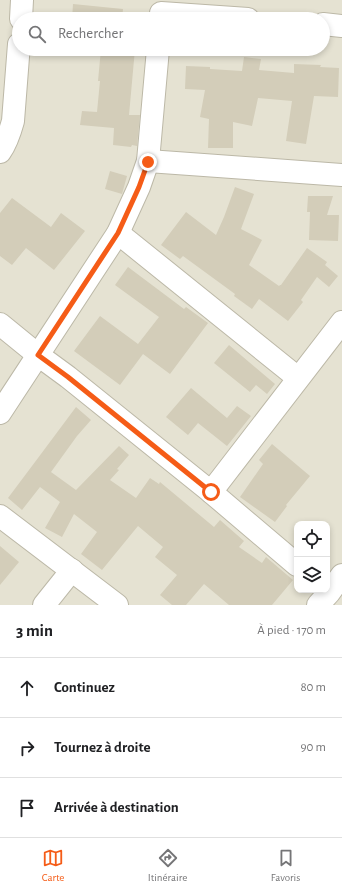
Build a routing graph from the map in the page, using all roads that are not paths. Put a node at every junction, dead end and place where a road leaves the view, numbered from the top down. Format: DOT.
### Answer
graph roads {
  1 [pos="22,0"];
  2 [pos="161,11"];
  3 [pos="21,12"];
  4 [pos="172,12"];
  5 [pos="330,25"];
  6 [pos="342,26"];
  7 [pos="18,56"];
  8 [pos="157,56"];
  9 [pos="0,152"];
  10 [pos="148,162"];
  11 [pos="342,175"];
  12 [pos="118,233"];
  13 [pos="342,322"];
  14 [pos="0,324"];
  15 [pos="38,355"];
  16 [pos="298,378"];
  17 [pos="0,413"];
  18 [pos="211,492"];
  19 [pos="0,516"];
  20 [pos="294,562"];
  21 [pos="72,570"];
  22 [pos="342,575"];
  23 [pos="329,597"];
  24 [pos="44,605"];
  25 [pos="117,605"];
  1 -- 3 [label="street"];
  2 -- 4 [label="street"];
  5 -- 6 [label="street"];
  7 -- 9 [label="street"];
  8 -- 10 [label="street"];
  10 -- 11 [label="street"];
  10 -- 12 [label="street"];
  12 -- 15 [label="street"];
  12 -- 16 [label="street"];
  13 -- 16 [label="street"];
  14 -- 15 [label="street"];
  15 -- 17 [label="street"];
  15 -- 18 [label="street"];
  16 -- 18 [label="street"];
  18 -- 20 [label="street"];
  19 -- 21 [label="street"];
  21 -- 24 [label="street"];
  21 -- 25 [label="street"];
  22 -- 23 [label="street"];
}
